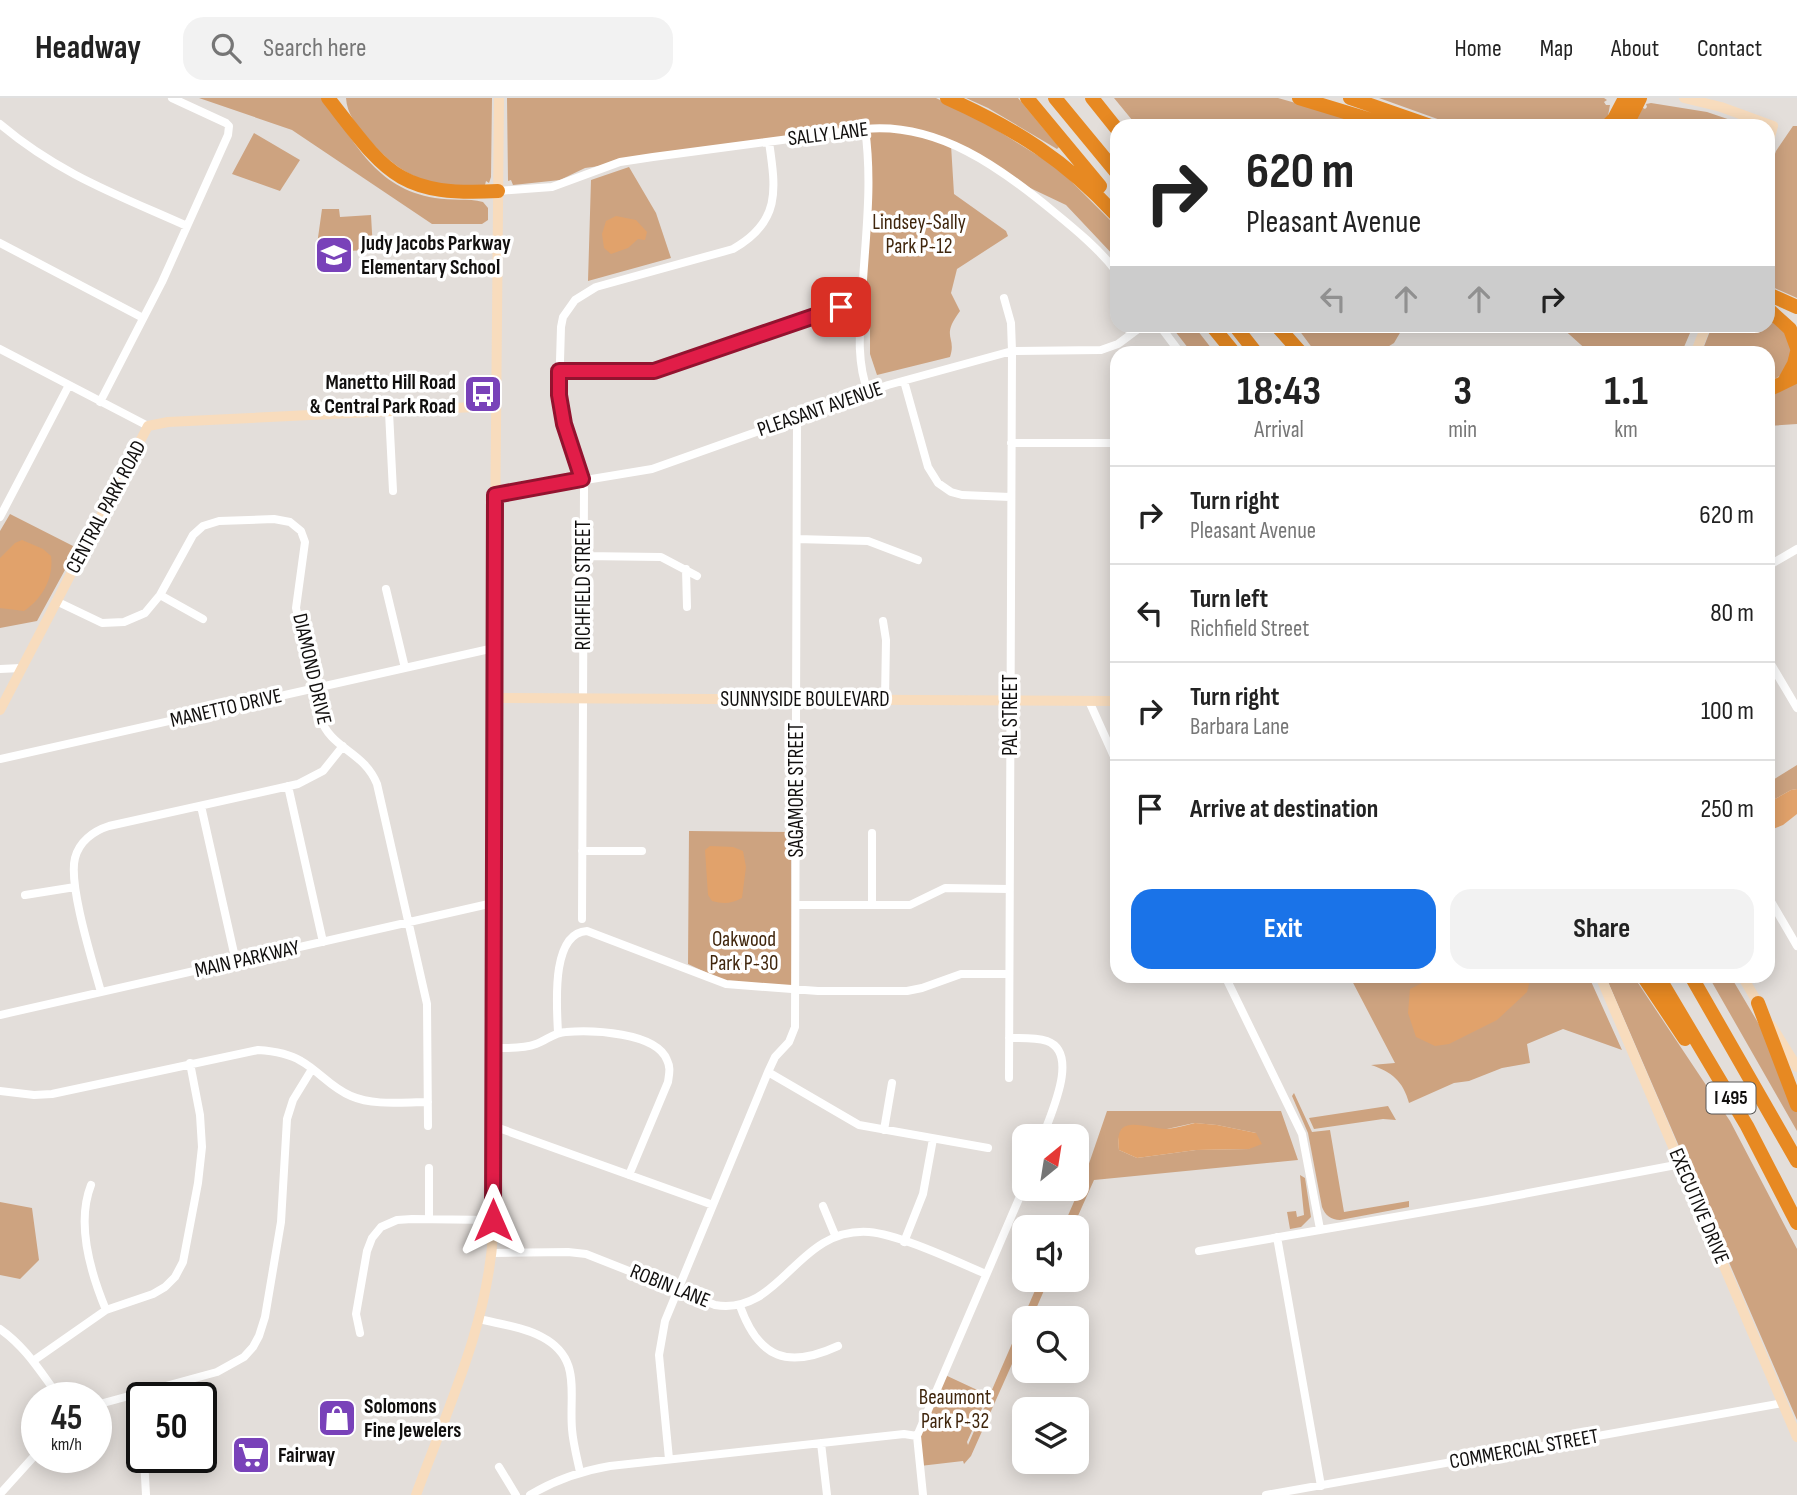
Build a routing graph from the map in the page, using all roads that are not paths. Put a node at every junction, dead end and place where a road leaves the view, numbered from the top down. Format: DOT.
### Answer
graph roads {
  1 [pos="172,98"];
  2 [pos="328,98"];
  3 [pos="342,98"];
  4 [pos="499,98"];
  5 [pos="947,98"];
  6 [pos="1027,98"];
  7 [pos="1055,98"];
  8 [pos="1092,98"];
  9 [pos="1299,98"];
  10 [pos="1350,98"];
  11 [pos="1609,98"];
  12 [pos="1625,98"];
  13 [pos="1640,98"];
  14 [pos="1684,98"];
  15 [pos="1413,118"];
  16 [pos="1368,119"];
  17 [pos="1417,119"];
  18 [pos="1610,119"];
  19 [pos="1614,119"];
  20 [pos="1630,119"];
  21 [pos="1754,119"];
  22 [pos="1110,120"];
  23 [pos="0,124"];
  24 [pos="349,125"];
  25 [pos="865,129"];
  26 [pos="769,142"];
  27 [pos="1110,165"];
  28 [pos="498,191"];
  29 [pos="1110,199"];
  30 [pos="1110,209"];
  31 [pos="187,226"];
  32 [pos="0,243"];
  33 [pos="1110,265"];
  34 [pos="1775,297"];
  35 [pos="1004,298"];
  36 [pos="861,306"];
  37 [pos="1797,307"];
  38 [pos="1775,312"];
  39 [pos="1775,315"];
  40 [pos="143,318"];
  41 [pos="1797,321"];
  42 [pos="1133,333"];
  43 [pos="1112,346"];
  44 [pos="1110,347"];
  45 [pos="0,349"];
  46 [pos="1797,350"];
  47 [pos="1012,351"];
  48 [pos="559,371"];
  49 [pos="1790,379"];
  50 [pos="904,381"];
  51 [pos="69,385"];
  52 [pos="868,392"];
  53 [pos="100,402"];
  54 [pos="495,406"];
  55 [pos="389,412"];
  56 [pos="797,416"];
  57 [pos="148,426"];
  58 [pos="1011,443"];
  59 [pos="1110,443"];
  60 [pos="582,479"];
  61 [pos="393,491"];
  62 [pos="495,495"];
  63 [pos="1010,497"];
  64 [pos="0,517"];
  65 [pos="797,540"];
  66 [pos="1797,549"];
  67 [pos="583,556"];
  68 [pos="918,560"];
  69 [pos="1775,562"];
  70 [pos="686,569"];
  71 [pos="697,576"];
  72 [pos="386,589"];
  73 [pos="160,595"];
  74 [pos="56,601"];
  75 [pos="687,607"];
  76 [pos="203,619"];
  77 [pos="883,621"];
  78 [pos="494,648"];
  79 [pos="22,668"];
  80 [pos="405,668"];
  81 [pos="0,669"];
  82 [pos="1775,671"];
  83 [pos="314,689"];
  84 [pos="494,698"];
  85 [pos="583,699"];
  86 [pos="797,699"];
  87 [pos="886,699"];
  88 [pos="1010,700"];
  89 [pos="1089,701"];
  90 [pos="1110,701"];
  91 [pos="1797,708"];
  92 [pos="0,710"];
  93 [pos="343,746"];
  94 [pos="1110,748"];
  95 [pos="0,759"];
  96 [pos="288,786"];
  97 [pos="201,806"];
  98 [pos="872,833"];
  99 [pos="582,851"];
  100 [pos="642,851"];
  101 [pos="75,887"];
  102 [pos="1009,889"];
  103 [pos="25,895"];
  104 [pos="493,903"];
  105 [pos="796,905"];
  106 [pos="872,905"];
  107 [pos="1775,908"];
  108 [pos="582,919"];
  109 [pos="410,923"];
  110 [pos="323,942"];
  111 [pos="1797,946"];
  112 [pos="236,962"];
  113 [pos="1009,974"];
  114 [pos="1228,983"];
  115 [pos="1604,983"];
  116 [pos="1648,983"];
  117 [pos="1662,983"];
  118 [pos="1695,983"];
  119 [pos="1746,983"];
  120 [pos="795,989"];
  121 [pos="101,992"];
  122 [pos="1758,1003"];
  123 [pos="0,1015"];
  124 [pos="558,1033"];
  125 [pos="1009,1038"];
  126 [pos="493,1048"];
  127 [pos="190,1063"];
  128 [pos="1797,1067"];
  129 [pos="312,1069"];
  130 [pos="768,1072"];
  131 [pos="1009,1078"];
  132 [pos="892,1083"];
  133 [pos="0,1091"];
  134 [pos="428,1102"];
  135 [pos="1797,1105"];
  136 [pos="1047,1124"];
  137 [pos="428,1126"];
  138 [pos="493,1126"];
  139 [pos="1747,1126"];
  140 [pos="884,1130"];
  141 [pos="933,1139"];
  142 [pos="989,1148"];
  143 [pos="1797,1161"];
  144 [pos="1681,1164"];
  145 [pos="429,1168"];
  146 [pos="629,1175"];
  147 [pos="91,1185"];
  148 [pos="1018,1201"];
  149 [pos="713,1205"];
  150 [pos="823,1206"];
  151 [pos="429,1219"];
  152 [pos="493,1220"];
  153 [pos="1797,1223"];
  154 [pos="1320,1229"];
  155 [pos="835,1235"];
  156 [pos="1277,1237"];
  157 [pos="904,1242"];
  158 [pos="1199,1251"];
  159 [pos="492,1253"];
  160 [pos="986,1274"];
  161 [pos="678,1290"];
  162 [pos="740,1306"];
  163 [pos="106,1310"];
  164 [pos="479,1319"];
  165 [pos="0,1329"];
  166 [pos="360,1334"];
  167 [pos="838,1346"];
  168 [pos="33,1361"];
  169 [pos="48,1382"];
  170 [pos="174,1382"];
  171 [pos="1783,1403"];
  172 [pos="917,1436"];
  173 [pos="1797,1437"];
  174 [pos="821,1443"];
  175 [pos="669,1459"];
  176 [pos="499,1467"];
  177 [pos="21,1472"];
  178 [pos="580,1472"];
  179 [pos="144,1473"];
  180 [pos="1321,1486"];
  181 [pos="2,1494"];
  182 [pos="145,1495"];
  183 [pos="416,1495"];
  184 [pos="516,1495"];
  185 [pos="530,1495"];
  186 [pos="827,1495"];
  187 [pos="923,1495"];
  188 [pos="1266,1495"];
  1 -- 31 [label="street"];
  2 -- 24 [label="highway"];
  3 -- 24 [label="highway"];
  4 -- 28 [label="main road"];
  5 -- 30 [label="highway"];
  6 -- 29 [label="highway"];
  7 -- 27 [label="highway"];
  8 -- 22 [label="highway"];
  9 -- 16 [label="highway"];
  10 -- 15 [label="highway"];
  11 -- 18 [label="highway"];
  12 -- 19 [label="highway"];
  13 -- 20 [label="highway"];
  14 -- 21 [label="main road"];
  15 -- 17 [label="highway"];
  23 -- 31 [label="street"];
  24 -- 28 [label="highway"];
  25 -- 26 [label="street, SALLY LANE"];
  25 -- 33 [label="street, SALLY LANE"];
  25 -- 36 [label="street"];
  26 -- 28 [label="street, SALLY LANE"];
  26 -- 48 [label="street, RICHFIELD STREET"];
  28 -- 54 [label="main road"];
  31 -- 40 [label="street"];
  32 -- 40 [label="street"];
  34 -- 37 [label="highway"];
  35 -- 47 [label="street, PAL STREET"];
  36 -- 48 [label="street"];
  36 -- 52 [label="street"];
  38 -- 41 [label="highway"];
  39 -- 46 [label="highway"];
  40 -- 53 [label="street"];
  42 -- 43 [label="street, PLEASANT AVENUE"];
  44 -- 47 [label="street, PLEASANT AVENUE"];
  45 -- 51 [label="street"];
  46 -- 49 [label="highway"];
  47 -- 50 [label="street, PLEASANT AVENUE"];
  47 -- 58 [label="street, PAL STREET"];
  48 -- 60 [label="street, RICHFIELD STREET"];
  50 -- 52 [label="street, PLEASANT AVENUE"];
  50 -- 63 [label="street"];
  51 -- 53 [label="street"];
  51 -- 64 [label="street"];
  52 -- 56 [label="street, PLEASANT AVENUE"];
  53 -- 57 [label="street"];
  54 -- 55 [label="main road, CENTRAL PARK ROAD"];
  54 -- 62 [label="main road"];
  55 -- 57 [label="main road, CENTRAL PARK ROAD"];
  55 -- 61 [label="street"];
  56 -- 60 [label="street, PLEASANT AVENUE"];
  56 -- 65 [label="street, SAGAMORE STREET"];
  57 -- 74 [label="main road, CENTRAL PARK ROAD"];
  58 -- 59 [label="street"];
  58 -- 63 [label="street, PAL STREET"];
  60 -- 62 [label="street, PLEASANT AVENUE"];
  60 -- 67 [label="street, RICHFIELD STREET"];
  62 -- 78 [label="main road"];
  63 -- 88 [label="street, PAL STREET"];
  65 -- 68 [label="street"];
  65 -- 86 [label="street, SAGAMORE STREET"];
  66 -- 69 [label="street"];
  67 -- 70 [label="street"];
  67 -- 85 [label="street, RICHFIELD STREET"];
  70 -- 71 [label="street"];
  70 -- 75 [label="street"];
  72 -- 80 [label="street"];
  73 -- 74 [label="street, DIAMOND DRIVE"];
  73 -- 76 [label="street"];
  73 -- 83 [label="street, DIAMOND DRIVE"];
  74 -- 79 [label="main road, CENTRAL PARK ROAD"];
  77 -- 87 [label="street"];
  78 -- 80 [label="street, MANETTO DRIVE"];
  78 -- 84 [label="main road"];
  79 -- 81 [label="street"];
  79 -- 92 [label="main road, CENTRAL PARK ROAD"];
  80 -- 83 [label="street, MANETTO DRIVE"];
  82 -- 91 [label="street"];
  83 -- 93 [label="street, DIAMOND DRIVE"];
  83 -- 95 [label="street, MANETTO DRIVE"];
  84 -- 85 [label="main road, SUNNYSIDE BOULEVARD"];
  84 -- 104 [label="main road"];
  85 -- 86 [label="main road, SUNNYSIDE BOULEVARD"];
  85 -- 99 [label="street, RICHFIELD STREET"];
  86 -- 87 [label="main road, SUNNYSIDE BOULEVARD"];
  86 -- 105 [label="street, SAGAMORE STREET"];
  87 -- 88 [label="main road, SUNNYSIDE BOULEVARD"];
  88 -- 89 [label="main road, SUNNYSIDE BOULEVARD"];
  88 -- 102 [label="street, PAL STREET"];
  89 -- 90 [label="main road, SUNNYSIDE BOULEVARD"];
  89 -- 94 [label="street"];
  93 -- 96 [label="street"];
  93 -- 109 [label="street, DIAMOND DRIVE"];
  96 -- 97 [label="street"];
  96 -- 110 [label="street"];
  97 -- 101 [label="street"];
  97 -- 112 [label="street"];
  98 -- 106 [label="street"];
  99 -- 100 [label="street"];
  99 -- 108 [label="street, RICHFIELD STREET"];
  101 -- 103 [label="street"];
  101 -- 121 [label="street"];
  102 -- 106 [label="street"];
  102 -- 113 [label="street, PAL STREET"];
  104 -- 109 [label="street, MAIN PARKWAY"];
  104 -- 126 [label="main road"];
  105 -- 106 [label="street"];
  105 -- 120 [label="street, SAGAMORE STREET"];
  107 -- 111 [label="street"];
  109 -- 110 [label="street, MAIN PARKWAY"];
  109 -- 134 [label="street, DIAMOND DRIVE"];
  110 -- 112 [label="street, MAIN PARKWAY"];
  112 -- 121 [label="street, MAIN PARKWAY"];
  113 -- 120 [label="street"];
  113 -- 125 [label="street, PAL STREET"];
  114 -- 154 [label="street"];
  115 -- 144 [label="main road, EXECUTIVE DRIVE"];
  116 -- 139 [label="highway"];
  117 -- 139 [label="highway, I 495"];
  118 -- 143 [label="highway, I 495"];
  119 -- 122 [label="main road"];
  120 -- 124 [label="street"];
  120 -- 130 [label="street, SAGAMORE STREET"];
  121 -- 123 [label="street, MAIN PARKWAY"];
  122 -- 128 [label="main road"];
  122 -- 135 [label="highway"];
  124 -- 126 [label="street"];
  124 -- 146 [label="street"];
  125 -- 131 [label="street, PAL STREET"];
  125 -- 136 [label="street"];
  126 -- 138 [label="main road"];
  127 -- 129 [label="street"];
  127 -- 133 [label="street"];
  127 -- 163 [label="street"];
  129 -- 134 [label="street"];
  129 -- 170 [label="street"];
  130 -- 140 [label="street"];
  130 -- 149 [label="street, SAGAMORE STREET"];
  132 -- 140 [label="street"];
  134 -- 137 [label="street, DIAMOND DRIVE"];
  138 -- 146 [label="street"];
  138 -- 152 [label="main road"];
  139 -- 153 [label="highway, I 495"];
  140 -- 141 [label="street"];
  141 -- 142 [label="street"];
  141 -- 157 [label="street"];
  144 -- 154 [label="street"];
  144 -- 171 [label="main road, EXECUTIVE DRIVE"];
  145 -- 151 [label="street"];
  146 -- 149 [label="street"];
  147 -- 163 [label="street"];
  148 -- 160 [label="street"];
  149 -- 161 [label="street, SAGAMORE STREET"];
  150 -- 155 [label="street"];
  151 -- 152 [label="street"];
  151 -- 166 [label="street"];
  152 -- 159 [label="main road"];
  154 -- 156 [label="street"];
  155 -- 157 [label="street"];
  155 -- 162 [label="street, ROBIN LANE"];
  156 -- 158 [label="street"];
  156 -- 180 [label="street"];
  157 -- 160 [label="street"];
  159 -- 161 [label="street, ROBIN LANE"];
  159 -- 164 [label="main road"];
  160 -- 172 [label="street"];
  161 -- 162 [label="street, ROBIN LANE"];
  161 -- 175 [label="street, SAGAMORE STREET"];
  162 -- 167 [label="street"];
  163 -- 168 [label="street"];
  164 -- 178 [label="street"];
  164 -- 183 [label="main road"];
  165 -- 168 [label="street"];
  168 -- 169 [label="street"];
  171 -- 173 [label="main road, EXECUTIVE DRIVE"];
  171 -- 180 [label="street, COMMERCIAL STREET"];
  172 -- 174 [label="street"];
  172 -- 187 [label="street"];
  174 -- 175 [label="street"];
  174 -- 186 [label="street"];
  175 -- 178 [label="street"];
  176 -- 184 [label="street"];
  177 -- 181 [label="street"];
  178 -- 185 [label="street"];
  179 -- 182 [label="street"];
  180 -- 188 [label="street, COMMERCIAL STREET"];
}
